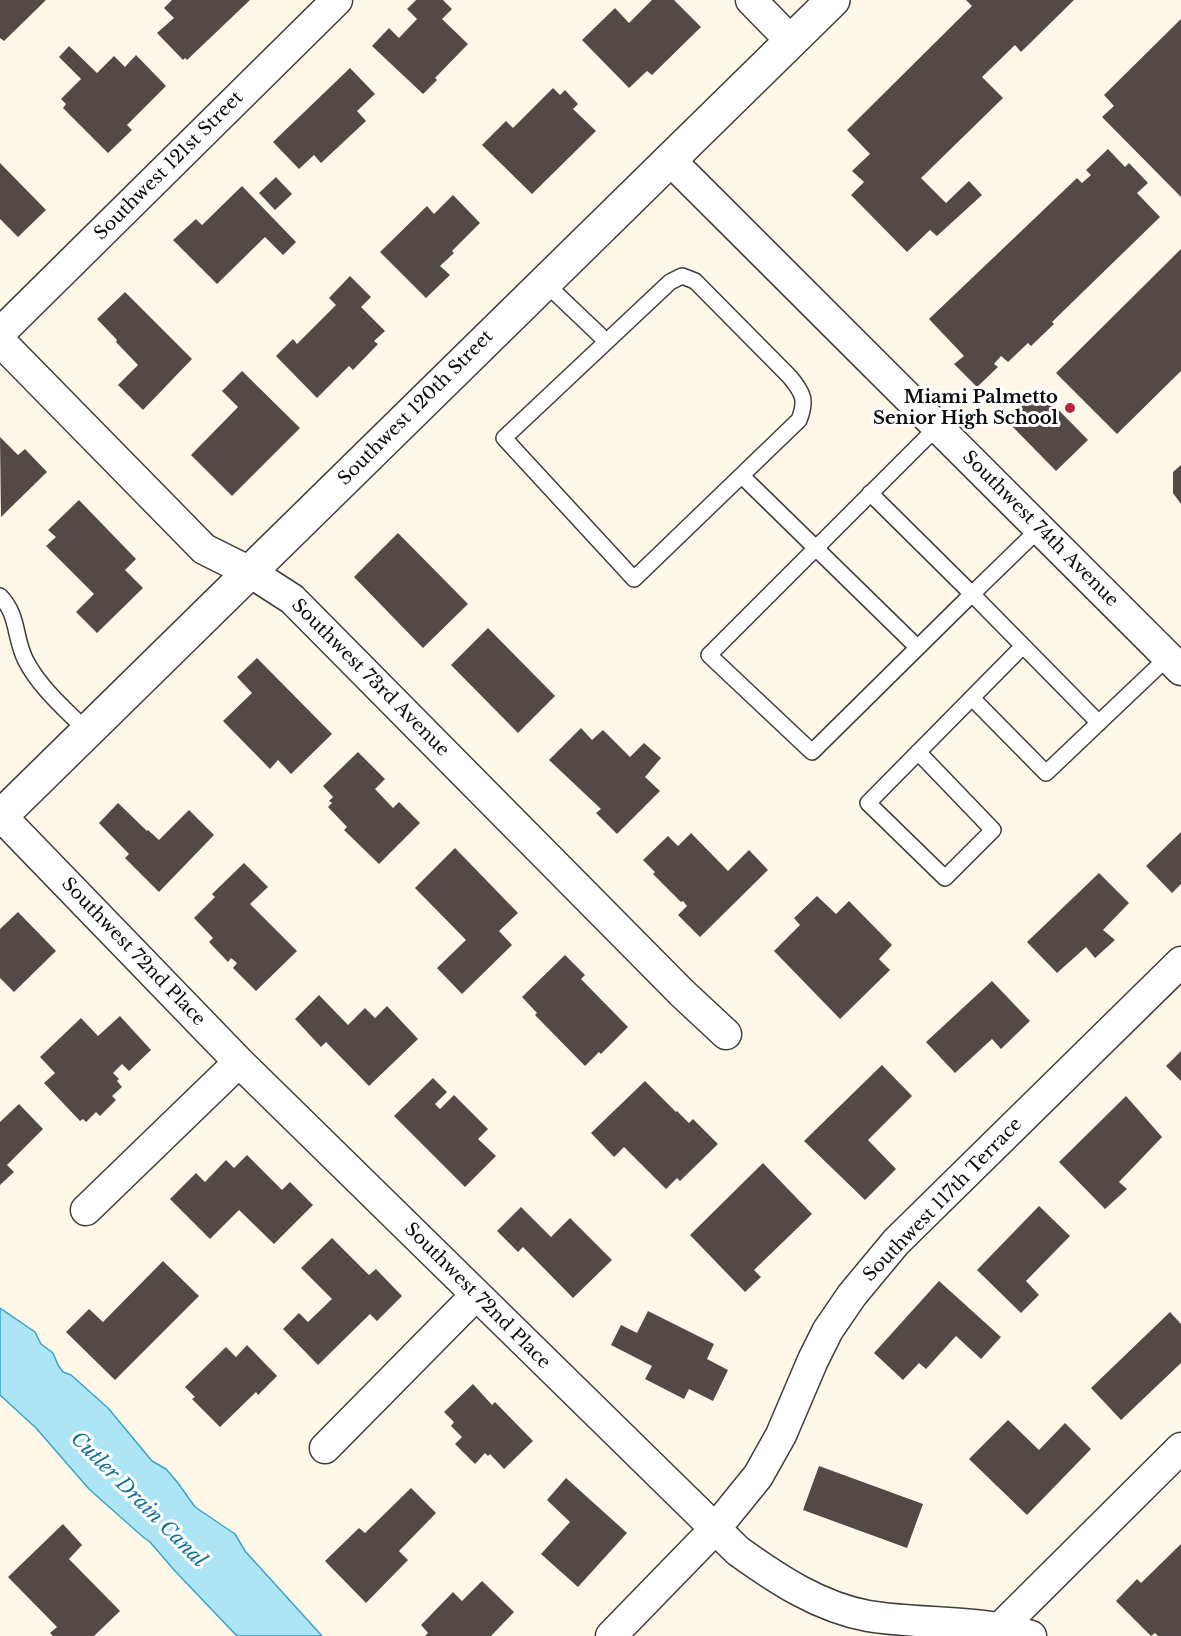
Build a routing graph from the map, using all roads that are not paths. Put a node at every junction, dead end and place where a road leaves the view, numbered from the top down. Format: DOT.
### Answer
graph roads {
  1 [pos="337,0"];
  2 [pos="751,0"];
  3 [pos="832,0"];
  4 [pos="791,41"];
  5 [pos="669,159"];
  6 [pos="544,282"];
  7 [pos="0,333"];
  8 [pos="0,341"];
  9 [pos="606,341"];
  10 [pos="939,426"];
  11 [pos="742,476"];
  12 [pos="870,493"];
  13 [pos="1039,529"];
  14 [pos="816,548"];
  15 [pos="250,572"];
  16 [pos="972,594"];
  17 [pos="0,596"];
  18 [pos="1023,646"];
  19 [pos="917,647"];
  20 [pos="1174,664"];
  21 [pos="972,698"];
  22 [pos="1099,723"];
  23 [pos="88,732"];
  24 [pos="918,752"];
  25 [pos="1,816"];
  26 [pos="1181,962"];
  27 [pos="726,1034"];
  28 [pos="239,1062"];
  29 [pos="86,1210"];
  30 [pos="476,1295"];
  31 [pos="325,1448"];
  32 [pos="1181,1448"];
  33 [pos="715,1529"];
  34 [pos="999,1629"];
  35 [pos="611,1636"];
  36 [pos="1031,1636"];
  1 -- 7 [label="street, Southwest 121st Street"];
  2 -- 4 [label="street"];
  3 -- 4 [label="street, Southwest 120th Street"];
  4 -- 5 [label="street, Southwest 120th Street"];
  5 -- 6 [label="street, Southwest 120th Street"];
  5 -- 10 [label="street, Southwest 74th Avenue"];
  6 -- 9 [label="lane"];
  6 -- 15 [label="street, Southwest 120th Street"];
  8 -- 15 [label="street, Southwest 73rd Avenue"];
  9 -- 11 [label="lane"];
  9 -- 11 [label="lane"];
  10 -- 12 [label="lane"];
  10 -- 13 [label="street, Southwest 74th Avenue"];
  11 -- 14 [label="lane"];
  12 -- 14 [label="lane"];
  12 -- 16 [label="lane"];
  13 -- 16 [label="lane"];
  13 -- 20 [label="street, Southwest 74th Avenue"];
  14 -- 19 [label="lane"];
  14 -- 19 [label="lane"];
  15 -- 23 [label="street, Southwest 120th Street"];
  15 -- 27 [label="street, Southwest 73rd Avenue"];
  16 -- 18 [label="lane"];
  16 -- 19 [label="lane"];
  17 -- 23 [label="lane"];
  18 -- 21 [label="lane"];
  18 -- 22 [label="lane"];
  20 -- 22 [label="lane"];
  21 -- 22 [label="lane"];
  21 -- 24 [label="lane"];
  23 -- 25 [label="street, Southwest 120th Street"];
  24 -- 24 [label="lane"];
  25 -- 28 [label="street, Southwest 72nd Place"];
  26 -- 33 [label="street, Southwest 117th Terrace"];
  28 -- 29 [label="street"];
  28 -- 30 [label="street, Southwest 72nd Place"];
  30 -- 31 [label="street"];
  30 -- 33 [label="street, Southwest 72nd Place"];
  32 -- 34 [label="street"];
  33 -- 34 [label="street, Southwest 72nd Place"];
  33 -- 35 [label="street, Southwest 117th Terrace"];
  34 -- 36 [label="street, Southwest 72nd Place"];
}
